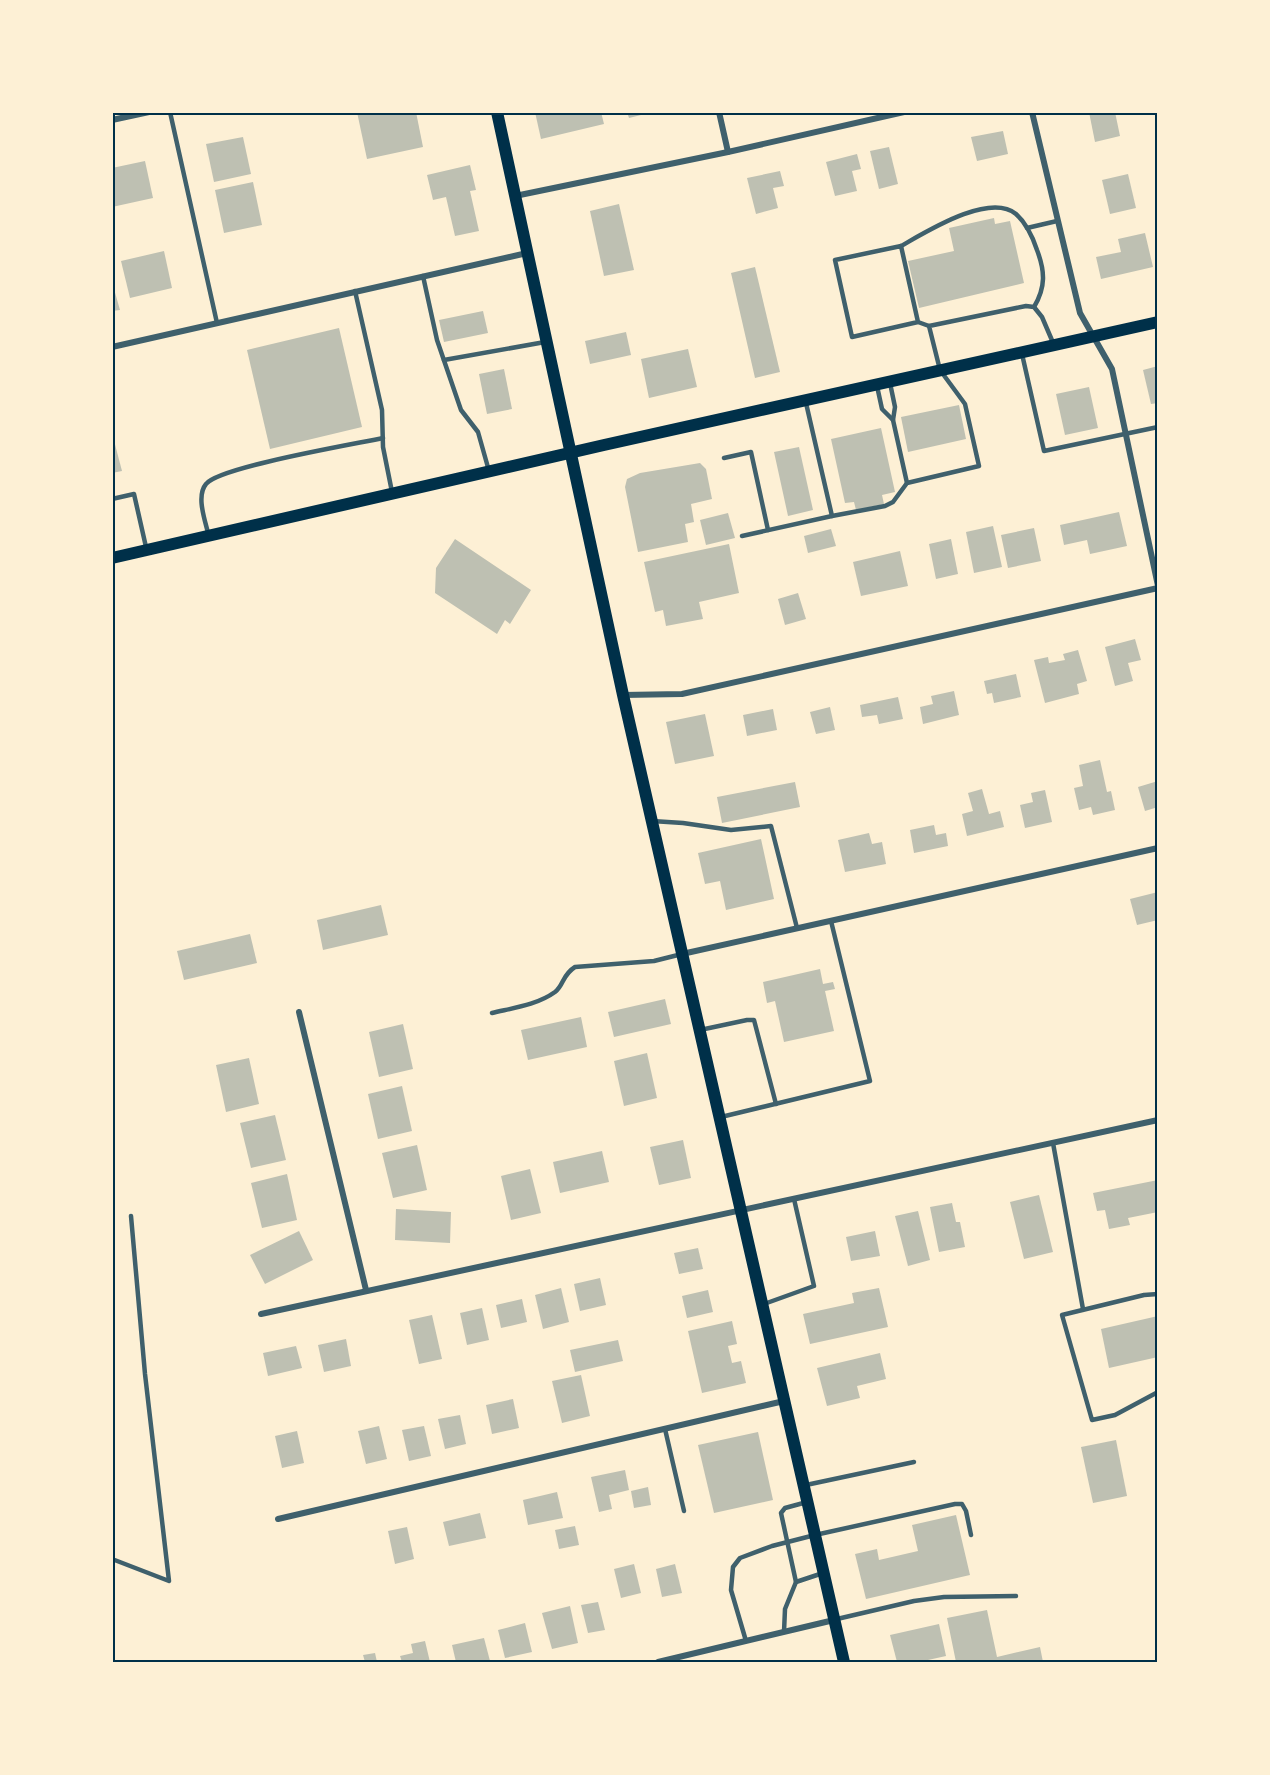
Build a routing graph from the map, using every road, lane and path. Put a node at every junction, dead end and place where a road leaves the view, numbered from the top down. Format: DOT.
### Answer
graph roads {
  1 [pos="149,112"];
  2 [pos="170,112"];
  3 [pos="497,112"];
  4 [pos="719,112"];
  5 [pos="904,112"];
  6 [pos="1032,112"];
  7 [pos="112,120"];
  8 [pos="728,152"];
  9 [pos="515,196"];
  10 [pos="1058,221"];
  11 [pos="1027,228"];
  12 [pos="901,246"];
  13 [pos="527,253"];
  14 [pos="423,276"];
  15 [pos="355,291"];
  16 [pos="1034,307"];
  17 [pos="918,322"];
  18 [pos="1158,322"];
  19 [pos="217,323"];
  20 [pos="929,326"];
  21 [pos="1093,336"];
  22 [pos="546,342"];
  23 [pos="1054,345"];
  24 [pos="112,346"];
  25 [pos="1022,352"];
  26 [pos="444,360"];
  27 [pos="940,370"];
  28 [pos="889,382"];
  29 [pos="876,384"];
  30 [pos="806,400"];
  31 [pos="893,420"];
  32 [pos="1158,427"];
  33 [pos="1126,434"];
  34 [pos="383,438"];
  35 [pos="571,452"];
  36 [pos="724,458"];
  37 [pos="489,471"];
  38 [pos="907,483"];
  39 [pos="393,493"];
  40 [pos="112,499"];
  41 [pos="831,516"];
  42 [pos="768,530"];
  43 [pos="209,536"];
  44 [pos="742,536"];
  45 [pos="147,550"];
  46 [pos="112,558"];
  47 [pos="1158,587"];
  48 [pos="623,695"];
  49 [pos="651,821"];
  50 [pos="1158,848"];
  51 [pos="831,921"];
  52 [pos="797,928"];
  53 [pos="682,954"];
  54 [pos="299,1011"];
  55 [pos="492,1013"];
  56 [pos="699,1030"];
  57 [pos="776,1104"];
  58 [pos="719,1118"];
  59 [pos="1158,1120"];
  60 [pos="1053,1143"];
  61 [pos="794,1199"];
  62 [pos="740,1210"];
  63 [pos="131,1216"];
  64 [pos="366,1290"];
  65 [pos="1158,1294"];
  66 [pos="762,1305"];
  67 [pos="1083,1309"];
  68 [pos="261,1314"];
  69 [pos="1158,1392"];
  70 [pos="784,1401"];
  71 [pos="665,1429"];
  72 [pos="914,1462"];
  73 [pos="803,1486"];
  74 [pos="807,1502"];
  75 [pos="684,1511"];
  76 [pos="278,1519"];
  77 [pos="971,1535"];
  78 [pos="815,1536"];
  79 [pos="788,1542"];
  80 [pos="112,1559"];
  81 [pos="824,1573"];
  82 [pos="796,1582"];
  83 [pos="1016,1596"];
  84 [pos="834,1620"];
  85 [pos="784,1632"];
  86 [pos="746,1641"];
  87 [pos="658,1662"];
  88 [pos="844,1662"];
  1 -- 7 [label="street"];
  2 -- 19 [label="lane"];
  3 -- 9 [label="main road"];
  4 -- 8 [label="street"];
  5 -- 8 [label="street"];
  6 -- 10 [label="street"];
  8 -- 9 [label="street"];
  9 -- 13 [label="main road"];
  10 -- 11 [label="lane"];
  10 -- 21 [label="street"];
  11 -- 12 [label="lane"];
  11 -- 16 [label="lane"];
  12 -- 17 [label="lane"];
  12 -- 17 [label="lane"];
  13 -- 14 [label="street"];
  13 -- 22 [label="main road"];
  14 -- 15 [label="street"];
  14 -- 26 [label="lane"];
  15 -- 19 [label="street"];
  15 -- 34 [label="lane"];
  16 -- 20 [label="lane"];
  16 -- 23 [label="lane"];
  17 -- 20 [label="lane"];
  18 -- 21 [label="main road"];
  19 -- 24 [label="street"];
  20 -- 27 [label="lane"];
  21 -- 23 [label="main road"];
  21 -- 33 [label="street"];
  22 -- 26 [label="lane"];
  22 -- 35 [label="main road"];
  23 -- 25 [label="main road"];
  25 -- 27 [label="main road"];
  25 -- 33 [label="lane"];
  26 -- 37 [label="lane"];
  27 -- 28 [label="main road"];
  27 -- 38 [label="lane"];
  28 -- 29 [label="main road"];
  28 -- 31 [label="lane"];
  29 -- 30 [label="main road"];
  29 -- 31 [label="lane"];
  30 -- 35 [label="main road"];
  30 -- 41 [label="lane"];
  31 -- 38 [label="lane"];
  32 -- 33 [label="lane"];
  33 -- 47 [label="street"];
  34 -- 39 [label="lane"];
  34 -- 43 [label="lane"];
  35 -- 37 [label="main road"];
  35 -- 48 [label="main road"];
  36 -- 42 [label="lane"];
  37 -- 39 [label="main road"];
  38 -- 41 [label="lane"];
  39 -- 43 [label="main road"];
  40 -- 45 [label="lane"];
  41 -- 42 [label="lane"];
  42 -- 44 [label="lane"];
  43 -- 45 [label="main road"];
  45 -- 46 [label="main road"];
  47 -- 48 [label="street"];
  48 -- 49 [label="main road"];
  49 -- 52 [label="lane"];
  49 -- 53 [label="main road"];
  50 -- 51 [label="street"];
  51 -- 52 [label="street"];
  51 -- 57 [label="lane"];
  52 -- 53 [label="street"];
  53 -- 55 [label="lane"];
  53 -- 56 [label="main road"];
  54 -- 64 [label="street"];
  56 -- 57 [label="lane"];
  56 -- 58 [label="main road"];
  57 -- 58 [label="lane"];
  58 -- 62 [label="main road"];
  59 -- 60 [label="street"];
  60 -- 61 [label="street"];
  60 -- 67 [label="lane"];
  61 -- 62 [label="street"];
  61 -- 66 [label="lane"];
  62 -- 64 [label="street"];
  62 -- 66 [label="main road"];
  63 -- 80 [label="lane"];
  64 -- 68 [label="street"];
  65 -- 67 [label="lane"];
  66 -- 70 [label="main road"];
  67 -- 69 [label="lane"];
  70 -- 71 [label="street"];
  70 -- 73 [label="main road"];
  71 -- 75 [label="lane"];
  71 -- 76 [label="street"];
  72 -- 73 [label="lane"];
  73 -- 74 [label="main road"];
  74 -- 78 [label="main road"];
  74 -- 79 [label="lane"];
  77 -- 78 [label="lane"];
  78 -- 79 [label="lane"];
  78 -- 81 [label="main road"];
  79 -- 82 [label="lane"];
  79 -- 86 [label="lane"];
  81 -- 82 [label="lane"];
  81 -- 84 [label="main road"];
  82 -- 85 [label="lane"];
  83 -- 84 [label="lane"];
  84 -- 85 [label="street"];
  84 -- 88 [label="main road"];
  85 -- 86 [label="street"];
  86 -- 87 [label="street"];
}
